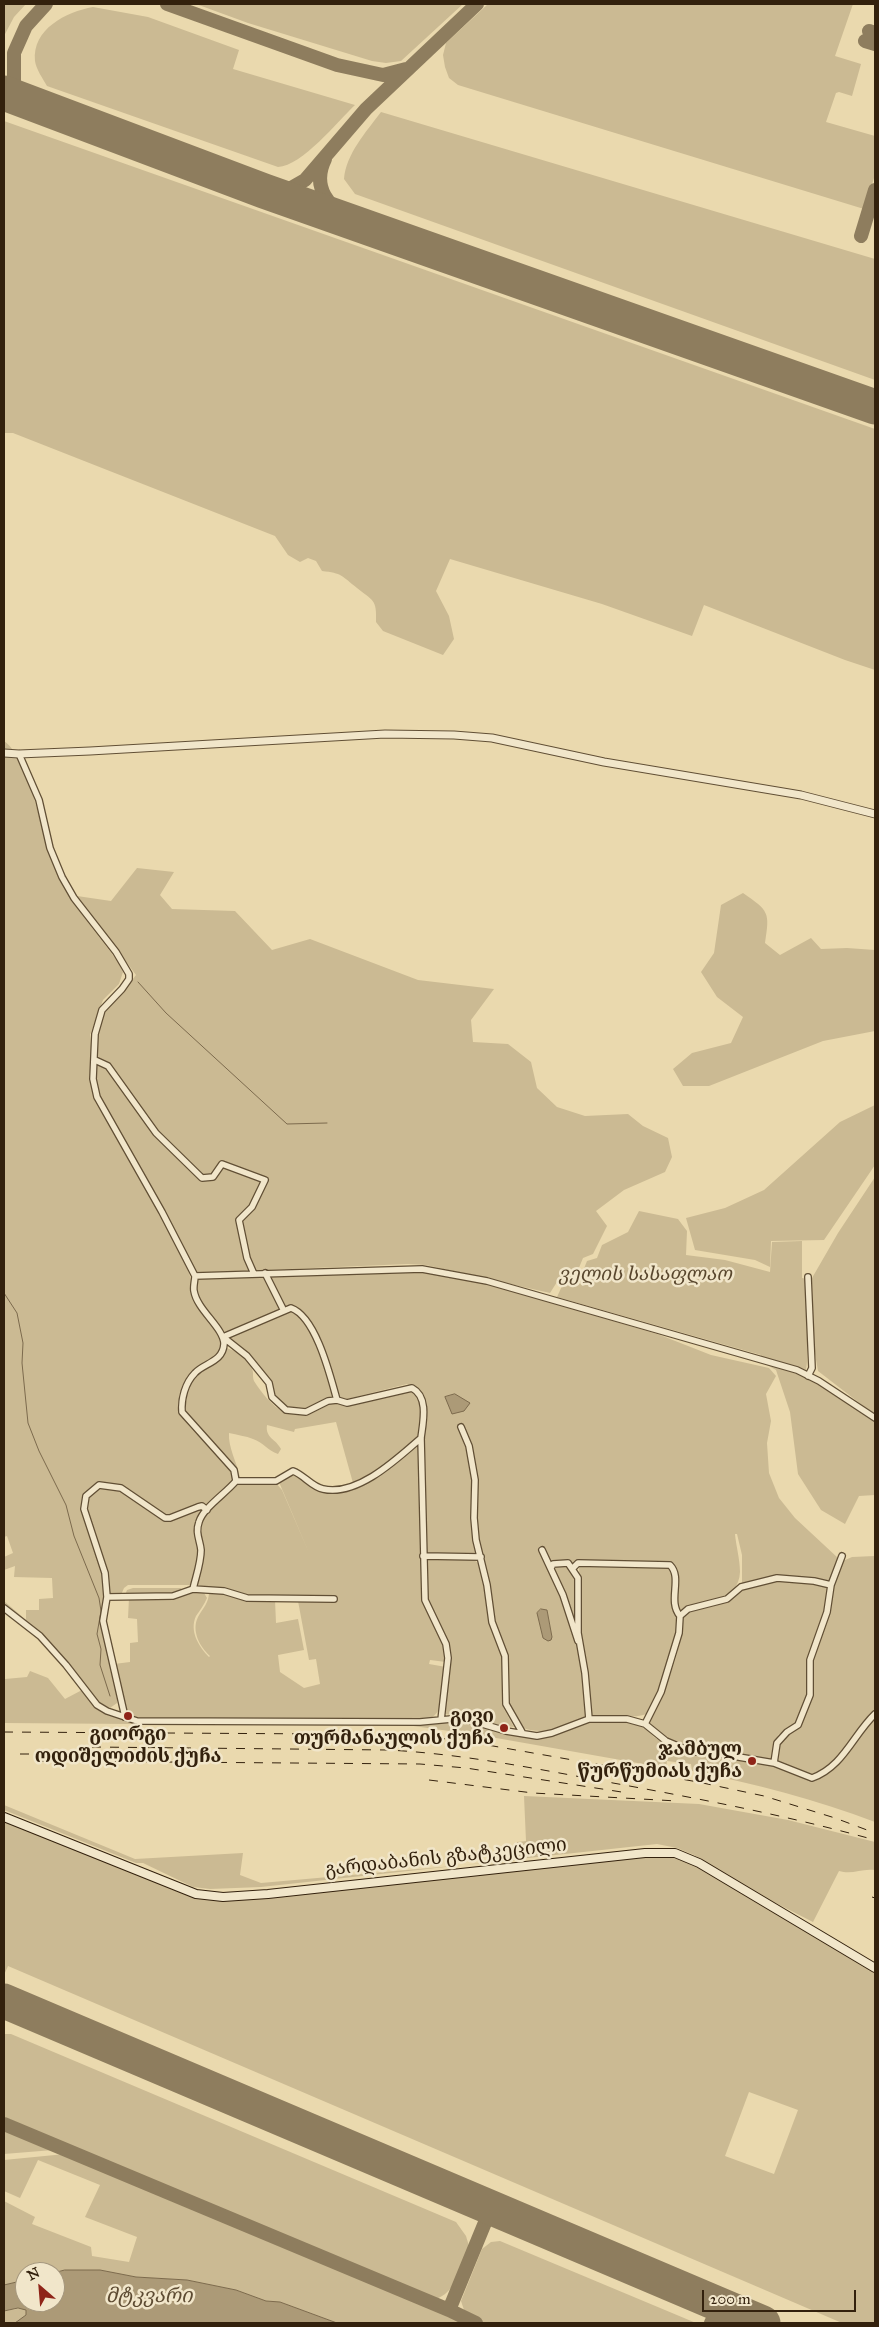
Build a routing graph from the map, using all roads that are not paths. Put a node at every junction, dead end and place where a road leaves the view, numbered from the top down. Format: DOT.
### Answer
graph roads {
  1 [pos="4,753"];
  2 [pos="19,754"];
  3 [pos="875,814"];
  4 [pos="95,1060"];
  5 [pos="265,1273"];
  6 [pos="254,1274"];
  7 [pos="195,1276"];
  8 [pos="808,1277"];
  9 [pos="284,1311"];
  10 [pos="222,1338"];
  11 [pos="808,1376"];
  12 [pos="337,1400"];
  13 [pos="875,1418"];
  14 [pos="461,1427"];
  15 [pos="421,1438"];
  16 [pos="236,1481"];
  17 [pos="207,1510"];
  18 [pos="542,1550"];
  19 [pos="423,1556"];
  20 [pos="842,1556"];
  21 [pos="481,1557"];
  22 [pos="551,1568"];
  23 [pos="573,1568"];
  24 [pos="831,1585"];
  25 [pos="193,1589"];
  26 [pos="107,1597"];
  27 [pos="334,1599"];
  28 [pos="4,1608"];
  29 [pos="680,1616"];
  30 [pos="580,1646"];
  31 [pos="119,1695"];
  32 [pos="107,1711"];
  33 [pos="875,1714"];
  34 [pos="125,1717"];
  35 [pos="589,1719"];
  36 [pos="441,1720"];
  37 [pos="645,1724"];
  38 [pos="522,1732"];
  39 [pos="774,1763"];
  40 [pos="4,1817"];
  41 [pos="875,1968"];
  1 -- 2 [label="street"];
  2 -- 3 [label="street"];
  2 -- 4 [label="street"];
  4 -- 6 [label="street"];
  4 -- 7 [label="street"];
  5 -- 6 [label="street"];
  5 -- 9 [label="street"];
  5 -- 11 [label="street"];
  6 -- 7 [label="street"];
  7 -- 10 [label="street"];
  8 -- 11 [label="street"];
  9 -- 10 [label="street"];
  9 -- 12 [label="street"];
  10 -- 12 [label="street"];
  10 -- 16 [label="street"];
  11 -- 13 [label="street"];
  12 -- 15 [label="street"];
  14 -- 21 [label="street"];
  15 -- 16 [label="street"];
  15 -- 19 [label="street"];
  16 -- 17 [label="street"];
  17 -- 25 [label="street"];
  17 -- 26 [label="street"];
  18 -- 22 [label="street"];
  19 -- 21 [label="street"];
  19 -- 36 [label="street"];
  20 -- 24 [label="street"];
  21 -- 38 [label="street"];
  22 -- 23 [label="street"];
  22 -- 30 [label="street"];
  23 -- 29 [label="street"];
  23 -- 30 [label="street"];
  24 -- 29 [label="street"];
  24 -- 39 [label="street"];
  25 -- 26 [label="street"];
  25 -- 27 [label="street"];
  26 -- 31 [label="street"];
  28 -- 32 [label="street"];
  29 -- 37 [label="street"];
  30 -- 35 [label="street"];
  31 -- 32 [label="street"];
  31 -- 34 [label="street"];
  32 -- 34 [label="street"];
  33 -- 39 [label="street"];
  34 -- 36 [label="street"];
  35 -- 37 [label="street"];
  35 -- 38 [label="street"];
  36 -- 38 [label="street"];
  37 -- 39 [label="street"];
  40 -- 41 [label="main road, გარდაბანის გზატკეცილი"];
}
